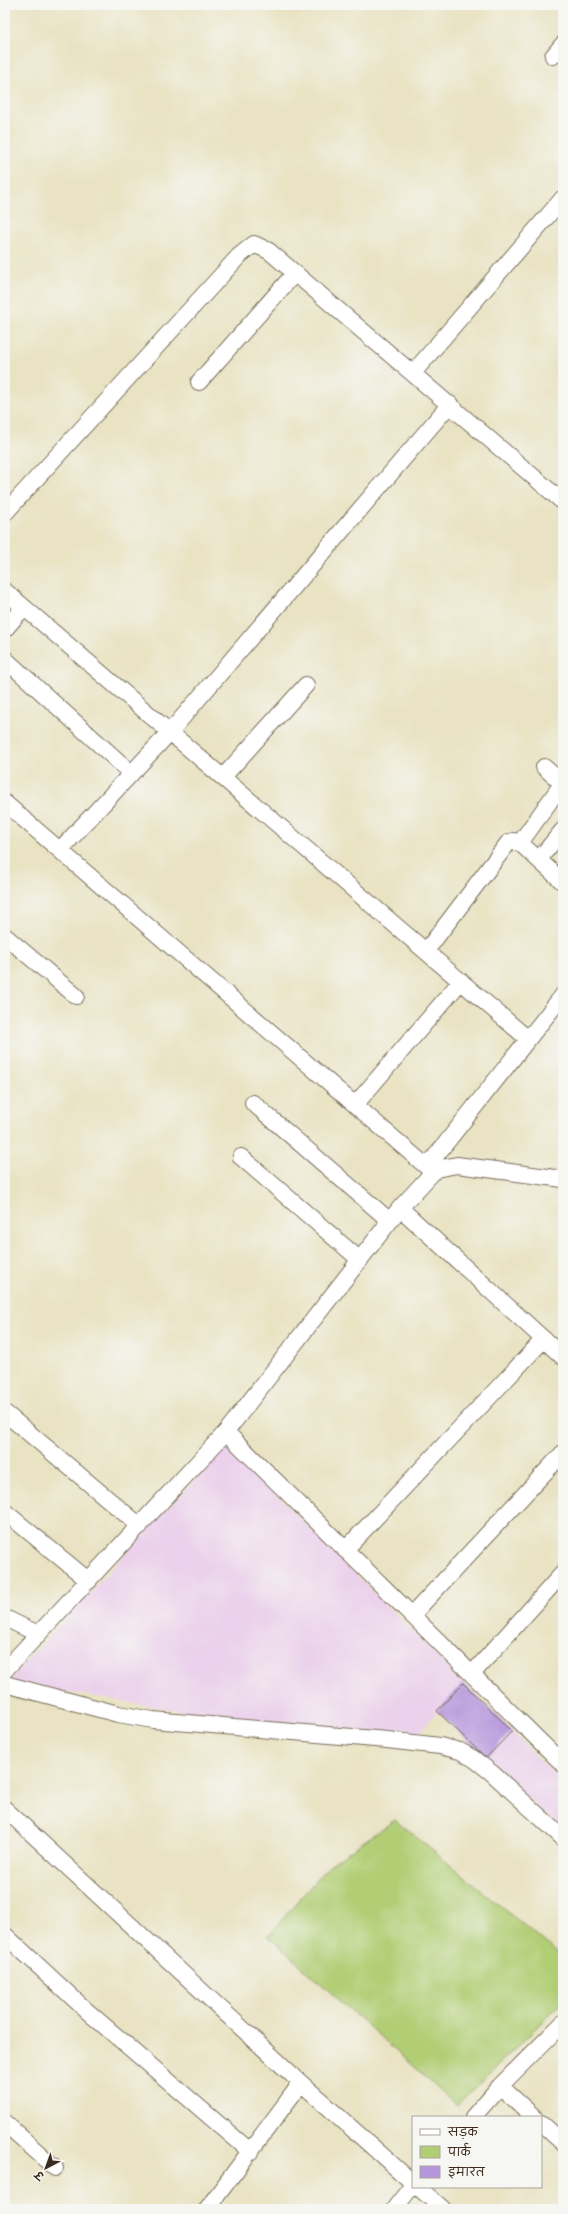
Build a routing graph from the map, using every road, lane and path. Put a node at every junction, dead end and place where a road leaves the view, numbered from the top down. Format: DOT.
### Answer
graph roads {
  1 [pos="563,198"];
  2 [pos="295,273"];
  3 [pos="413,373"];
  4 [pos="199,382"];
  5 [pos="450,404"];
  6 [pos="563,502"];
  7 [pos="5,513"];
  8 [pos="5,591"];
  9 [pos="24,607"];
  10 [pos="5,628"];
  11 [pos="5,659"];
  12 [pos="306,685"];
  13 [pos="170,732"];
  14 [pos="544,767"];
  15 [pos="131,773"];
  16 [pos="223,777"];
  17 [pos="563,784"];
  18 [pos="5,802"];
  19 [pos="563,830"];
  20 [pos="520,843"];
  21 [pos="60,850"];
  22 [pos="539,859"];
  23 [pos="563,882"];
  24 [pos="5,936"];
  25 [pos="426,951"];
  26 [pos="461,981"];
  27 [pos="563,995"];
  28 [pos="76,996"];
  29 [pos="528,1039"];
  30 [pos="253,1103"];
  31 [pos="355,1105"];
  32 [pos="241,1157"];
  33 [pos="432,1168"];
  34 [pos="563,1179"];
  35 [pos="400,1208"];
  36 [pos="390,1221"];
  37 [pos="360,1260"];
  38 [pos="544,1339"];
  39 [pos="563,1357"];
  40 [pos="5,1413"];
  41 [pos="226,1432"];
  42 [pos="563,1453"];
  43 [pos="5,1512"];
  44 [pos="140,1526"];
  45 [pos="345,1550"];
  46 [pos="563,1573"];
  47 [pos="89,1580"];
  48 [pos="412,1615"];
  49 [pos="5,1618"];
  50 [pos="38,1634"];
  51 [pos="5,1670"];
  52 [pos="472,1674"];
  53 [pos="5,1684"];
  54 [pos="563,1764"];
  55 [pos="5,1809"];
  56 [pos="563,1838"];
  57 [pos="5,1935"];
  58 [pos="563,2023"];
  59 [pos="301,2083"];
  60 [pos="500,2086"];
  61 [pos="474,2116"];
  62 [pos="533,2116"];
  63 [pos="5,2123"];
  64 [pos="542,2124"];
  65 [pos="563,2144"];
  66 [pos="251,2152"];
  67 [pos="55,2168"];
  68 [pos="412,2183"];
  69 [pos="412,2185"];
  70 [pos="419,2188"];
  71 [pos="207,2209"];
  72 [pos="394,2209"];
  73 [pos="443,2209"];
  1 -- 3 [label="street"];
  2 -- 3 [label="street"];
  2 -- 4 [label="street"];
  2 -- 7 [label="street"];
  3 -- 5 [label="street"];
  5 -- 6 [label="street"];
  5 -- 13 [label="street"];
  8 -- 9 [label="street"];
  9 -- 10 [label="street"];
  9 -- 13 [label="street"];
  11 -- 15 [label="street"];
  12 -- 16 [label="street"];
  13 -- 15 [label="street"];
  13 -- 16 [label="street"];
  14 -- 17 [label="street"];
  15 -- 21 [label="street"];
  16 -- 25 [label="street"];
  17 -- 20 [label="street"];
  18 -- 21 [label="street"];
  19 -- 22 [label="street"];
  20 -- 22 [label="street"];
  20 -- 25 [label="street"];
  21 -- 31 [label="street"];
  22 -- 23 [label="street"];
  24 -- 28 [label="street"];
  25 -- 26 [label="street"];
  26 -- 29 [label="street"];
  26 -- 31 [label="street"];
  27 -- 29 [label="street"];
  29 -- 33 [label="street"];
  30 -- 36 [label="street"];
  31 -- 33 [label="street"];
  32 -- 37 [label="street"];
  33 -- 34 [label="street"];
  33 -- 35 [label="street"];
  35 -- 36 [label="street"];
  35 -- 38 [label="street"];
  36 -- 37 [label="street"];
  37 -- 41 [label="street"];
  38 -- 39 [label="street"];
  38 -- 45 [label="street"];
  40 -- 44 [label="street"];
  41 -- 44 [label="street"];
  41 -- 45 [label="street"];
  42 -- 48 [label="street"];
  43 -- 47 [label="street"];
  44 -- 47 [label="street"];
  45 -- 48 [label="street"];
  46 -- 52 [label="street"];
  47 -- 50 [label="street"];
  48 -- 52 [label="street"];
  49 -- 50 [label="street"];
  50 -- 51 [label="street"];
  52 -- 54 [label="street"];
  53 -- 56 [label="street"];
  55 -- 59 [label="street"];
  57 -- 66 [label="street"];
  58 -- 60 [label="street"];
  59 -- 66 [label="street"];
  59 -- 68 [label="street"];
  60 -- 61 [label="street"];
  60 -- 62 [label="street"];
  63 -- 67 [label="street"];
  64 -- 65 [label="street"];
  66 -- 71 [label="street"];
  69 -- 72 [label="street"];
  70 -- 73 [label="street"];
}
